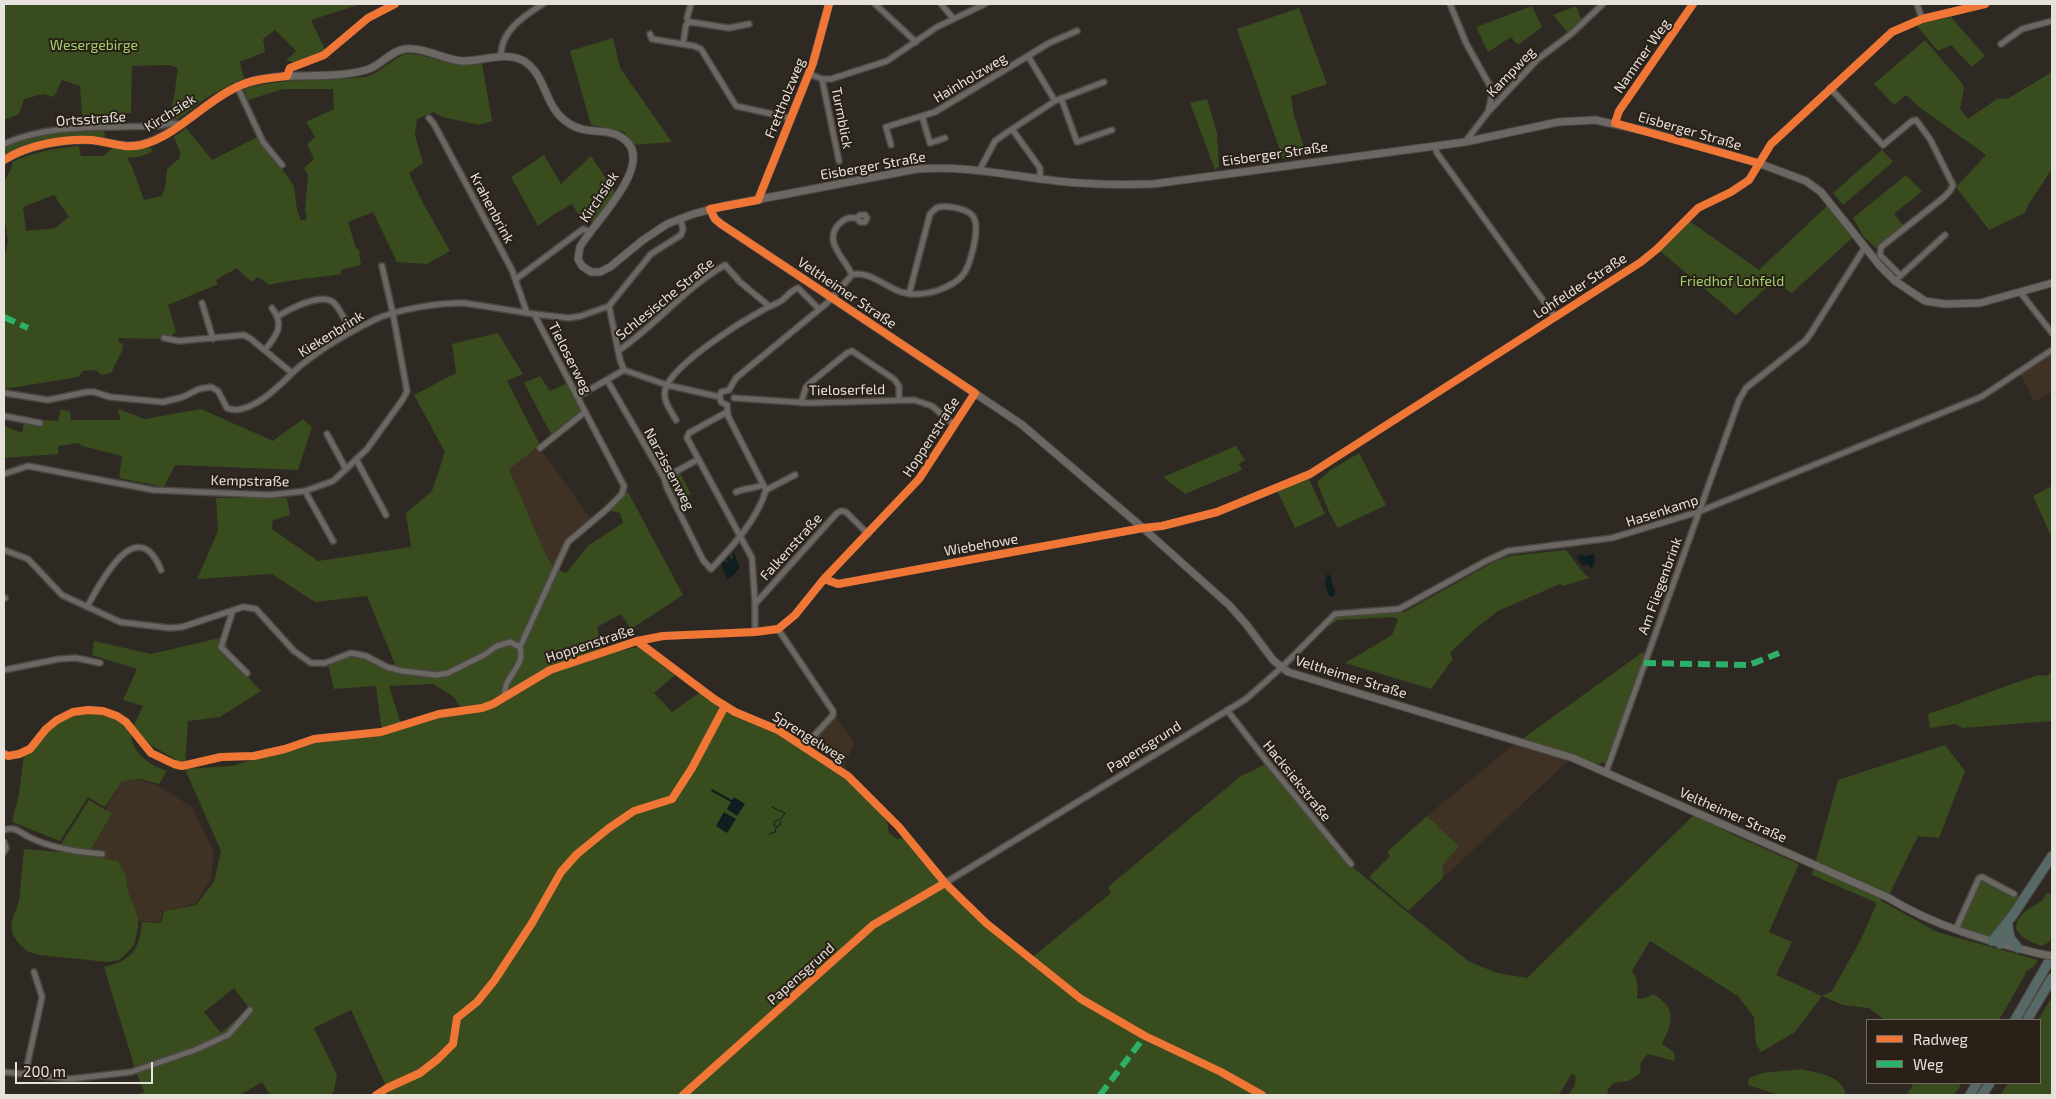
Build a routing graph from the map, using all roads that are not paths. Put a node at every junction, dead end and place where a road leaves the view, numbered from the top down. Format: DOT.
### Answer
graph roads {
  1 [pos="395,4"];
  2 [pos="543,4"];
  3 [pos="691,4"];
  4 [pos="830,4"];
  5 [pos="875,4"];
  6 [pos="941,4"];
  7 [pos="985,4"];
  8 [pos="1450,4"];
  9 [pos="1603,4"];
  10 [pos="1693,4"];
  11 [pos="1917,4"];
  12 [pos="1985,4"];
  13 [pos="953,18"];
  14 [pos="1922,19"];
  15 [pos="2052,21"];
  16 [pos="689,23"];
  17 [pos="749,24"];
  18 [pos="1077,30"];
  19 [pos="650,34"];
  20 [pos="916,42"];
  21 [pos="683,44"];
  22 [pos="2001,44"];
  23 [pos="1028,56"];
  24 [pos="502,57"];
  25 [pos="809,74"];
  26 [pos="287,76"];
  27 [pos="822,79"];
  28 [pos="1104,82"];
  29 [pos="237,86"];
  30 [pos="1830,88"];
  31 [pos="1058,100"];
  32 [pos="1488,112"];
  33 [pos="922,116"];
  34 [pos="429,118"];
  35 [pos="790,118"];
  36 [pos="1615,123"];
  37 [pos="180,124"];
  38 [pos="1012,129"];
  39 [pos="1112,130"];
  40 [pos="946,138"];
  41 [pos="1465,142"];
  42 [pos="4,144"];
  43 [pos="891,145"];
  44 [pos="1435,146"];
  45 [pos="4,160"];
  46 [pos="839,161"];
  47 [pos="1758,163"];
  48 [pos="282,165"];
  49 [pos="979,171"];
  50 [pos="1040,179"];
  51 [pos="758,200"];
  52 [pos="710,209"];
  53 [pos="680,218"];
  54 [pos="857,218"];
  55 [pos="590,232"];
  56 [pos="1945,235"];
  57 [pos="1864,247"];
  58 [pos="382,266"];
  59 [pos="852,275"];
  60 [pos="1898,278"];
  61 [pos="516,279"];
  62 [pos="2052,283"];
  63 [pos="2020,292"];
  64 [pos="909,294"];
  65 [pos="832,298"];
  66 [pos="202,303"];
  67 [pos="609,306"];
  68 [pos="769,306"];
  69 [pos="272,308"];
  70 [pos="819,310"];
  71 [pos="527,313"];
  72 [pos="393,314"];
  73 [pos="534,314"];
  74 [pos="278,316"];
  75 [pos="1555,317"];
  76 [pos="351,332"];
  77 [pos="2052,333"];
  78 [pos="164,338"];
  79 [pos="213,339"];
  80 [pos="265,350"];
  81 [pos="2052,350"];
  82 [pos="618,351"];
  83 [pos="624,370"];
  84 [pos="292,373"];
  85 [pos="607,380"];
  86 [pos="666,385"];
  87 [pos="729,390"];
  88 [pos="4,393"];
  89 [pos="975,393"];
  90 [pos="577,397"];
  91 [pos="720,397"];
  92 [pos="734,398"];
  93 [pos="899,400"];
  94 [pos="801,403"];
  95 [pos="726,405"];
  96 [pos="585,412"];
  97 [pos="726,412"];
  98 [pos="4,416"];
  99 [pos="676,420"];
  100 [pos="40,423"];
  101 [pos="954,424"];
  102 [pos="327,434"];
  103 [pos="540,448"];
  104 [pos="356,459"];
  105 [pos="697,460"];
  106 [pos="346,469"];
  107 [pos="4,474"];
  108 [pos="795,475"];
  109 [pos="664,478"];
  110 [pos="762,484"];
  111 [pos="766,490"];
  112 [pos="305,491"];
  113 [pos="736,492"];
  114 [pos="1698,512"];
  115 [pos="386,515"];
  116 [pos="1143,528"];
  117 [pos="868,534"];
  118 [pos="740,536"];
  119 [pos="333,541"];
  120 [pos="4,550"];
  121 [pos="161,570"];
  122 [pos="824,579"];
  123 [pos="754,604"];
  124 [pos="87,607"];
  125 [pos="233,610"];
  126 [pos="778,629"];
  127 [pos="755,632"];
  128 [pos="637,641"];
  129 [pos="520,647"];
  130 [pos="100,663"];
  131 [pos="1281,668"];
  132 [pos="4,670"];
  133 [pos="247,673"];
  134 [pos="504,697"];
  135 [pos="1227,710"];
  136 [pos="804,747"];
  137 [pos="4,754"];
  138 [pos="1606,772"];
  139 [pos="4,830"];
  140 [pos="4,842"];
  141 [pos="4,852"];
  142 [pos="102,854"];
  143 [pos="2052,856"];
  144 [pos="1351,864"];
  145 [pos="945,883"];
  146 [pos="2014,894"];
  147 [pos="2013,915"];
  148 [pos="2008,927"];
  149 [pos="1956,929"];
  150 [pos="1996,942"];
  151 [pos="2018,948"];
  152 [pos="2052,956"];
  153 [pos="34,972"];
  154 [pos="2052,978"];
  155 [pos="250,1010"];
  156 [pos="2016,1019"];
  157 [pos="2028,1019"];
  158 [pos="4,1072"];
  159 [pos="25,1075"];
  160 [pos="1976,1084"];
  161 [pos="1989,1084"];
  162 [pos="683,1095"];
  163 [pos="1970,1095"];
  164 [pos="1982,1095"];
  1 -- 26 [label="street"];
  2 -- 24 [label="street"];
  3 -- 16 [label="street"];
  4 -- 25 [label="street, Frettholzweg"];
  5 -- 20 [label="street"];
  6 -- 13 [label="street"];
  7 -- 13 [label="street"];
  8 -- 32 [label="street"];
  9 -- 32 [label="street, Kampweg"];
  10 -- 36 [label="street, Nammer Weg"];
  11 -- 14 [label="street"];
  12 -- 14 [label="street, Lohfelder Straße"];
  13 -- 20 [label="street"];
  14 -- 30 [label="street, Lohfelder Straße"];
  15 -- 22 [label="street"];
  16 -- 17 [label="street"];
  16 -- 21 [label="street"];
  18 -- 23 [label="street, Hainholzweg"];
  19 -- 21 [label="street"];
  20 -- 27 [label="street"];
  21 -- 35 [label="street"];
  23 -- 31 [label="street, Hainholzweg"];
  23 -- 33 [label="street, Hainholzweg"];
  24 -- 26 [label="main road, Kirchsiek"];
  24 -- 55 [label="main road, Kirchsiek"];
  25 -- 27 [label="street"];
  25 -- 35 [label="street, Frettholzweg"];
  26 -- 29 [label="main road, Kirchsiek"];
  27 -- 46 [label="street, Turmblick"];
  28 -- 31 [label="street"];
  29 -- 37 [label="main road, Kirchsiek"];
  29 -- 48 [label="street"];
  30 -- 47 [label="street, Lohfelder Straße"];
  30 -- 60 [label="street"];
  31 -- 38 [label="street"];
  31 -- 39 [label="street, Hainholzweg"];
  32 -- 41 [label="street, Kampweg"];
  33 -- 40 [label="street, Hainholzweg"];
  33 -- 43 [label="street, Hainholzweg"];
  34 -- 61 [label="street, Krahenbrink"];
  35 -- 51 [label="street, Frettholzweg"];
  36 -- 41 [label="main road, Eisberger Straße"];
  36 -- 47 [label="main road, Eisberger Straße"];
  37 -- 42 [label="street, Ortsstraße"];
  37 -- 45 [label="main road, Kirchsiek"];
  38 -- 49 [label="street"];
  38 -- 50 [label="street"];
  41 -- 44 [label="main road, Eisberger Straße"];
  44 -- 50 [label="main road, Eisberger Straße"];
  44 -- 75 [label="street"];
  47 -- 57 [label="main road, Eisberger Straße"];
  47 -- 75 [label="street, Lohfelder Straße"];
  49 -- 50 [label="main road, Eisberger Straße"];
  49 -- 51 [label="main road, Eisberger Straße"];
  51 -- 52 [label="main road, Eisberger Straße"];
  52 -- 53 [label="main road, Kirchsiek"];
  52 -- 65 [label="main road, Veltheimer Straße"];
  53 -- 55 [label="main road, Kirchsiek"];
  53 -- 67 [label="street"];
  54 -- 59 [label="street"];
  55 -- 61 [label="street"];
  56 -- 60 [label="street"];
  57 -- 60 [label="main road, Eisberger Straße"];
  57 -- 114 [label="street, Am Fliegenbrink"];
  58 -- 72 [label="street, Kempstraße"];
  59 -- 64 [label="street"];
  59 -- 65 [label="street"];
  60 -- 63 [label="main road, Eisberger Straße"];
  61 -- 71 [label="street, Krahenbrink"];
  62 -- 63 [label="main road, Eisberger Straße"];
  63 -- 77 [label="street"];
  64 -- 64 [label="street"];
  65 -- 70 [label="street"];
  65 -- 89 [label="main road, Veltheimer Straße"];
  66 -- 79 [label="street"];
  67 -- 73 [label="street, Kiekenbrink"];
  67 -- 82 [label="street"];
  68 -- 70 [label="street"];
  68 -- 82 [label="street, Schlesische Straße"];
  68 -- 86 [label="street"];
  69 -- 74 [label="street"];
  70 -- 87 [label="street"];
  71 -- 72 [label="street, Kiekenbrink"];
  71 -- 73 [label="street, Kiekenbrink"];
  72 -- 76 [label="street, Kiekenbrink"];
  72 -- 104 [label="street, Kempstraße"];
  73 -- 90 [label="street, Tieloserweg"];
  74 -- 76 [label="street"];
  74 -- 80 [label="street"];
  75 -- 116 [label="street, Lohfelder Straße"];
  76 -- 84 [label="street, Kiekenbrink"];
  78 -- 79 [label="street"];
  79 -- 80 [label="street"];
  80 -- 84 [label="street"];
  81 -- 114 [label="street, Hasenkamp"];
  82 -- 83 [label="street"];
  83 -- 85 [label="street"];
  83 -- 86 [label="street"];
  84 -- 88 [label="street, Kiekenbrink"];
  85 -- 90 [label="street"];
  85 -- 109 [label="street, Narzissenweg"];
  86 -- 91 [label="street"];
  86 -- 99 [label="street"];
  87 -- 91 [label="street"];
  87 -- 92 [label="street"];
  89 -- 101 [label="street, Hoppenstraße"];
  89 -- 116 [label="main road, Veltheimer Straße"];
  90 -- 96 [label="street, Tieloserweg"];
  91 -- 95 [label="street"];
  92 -- 94 [label="street, Tieloserfeld"];
  92 -- 95 [label="street"];
  93 -- 94 [label="street, Tieloserfeld"];
  93 -- 94 [label="street"];
  93 -- 101 [label="street, Tieloserfeld"];
  95 -- 97 [label="street"];
  96 -- 103 [label="street, Tieloserweg"];
  96 -- 129 [label="street, Tieloserweg"];
  97 -- 105 [label="street"];
  97 -- 110 [label="street"];
  98 -- 100 [label="street"];
  101 -- 117 [label="street, Hoppenstraße"];
  102 -- 106 [label="street"];
  104 -- 106 [label="street, Kempstraße"];
  104 -- 115 [label="street"];
  105 -- 109 [label="street"];
  105 -- 118 [label="street"];
  106 -- 112 [label="street, Kempstraße"];
  107 -- 112 [label="street, Kempstraße"];
  108 -- 111 [label="street"];
  109 -- 118 [label="street, Narzissenweg"];
  110 -- 111 [label="street"];
  110 -- 113 [label="street"];
  111 -- 118 [label="street"];
  112 -- 119 [label="street"];
  114 -- 131 [label="street, Hasenkamp"];
  114 -- 138 [label="street, Am Fliegenbrink"];
  116 -- 122 [label="street, Wiebehowe"];
  116 -- 131 [label="main road, Veltheimer Straße"];
  117 -- 122 [label="street, Hoppenstraße"];
  117 -- 123 [label="street, Falkenstraße"];
  118 -- 123 [label="street, Falkenstraße"];
  120 -- 124 [label="street"];
  121 -- 124 [label="street"];
  122 -- 126 [label="street, Hoppenstraße"];
  123 -- 127 [label="street, Falkenstraße"];
  124 -- 125 [label="street"];
  125 -- 129 [label="street"];
  125 -- 133 [label="street"];
  126 -- 127 [label="street, Hoppenstraße"];
  126 -- 136 [label="street"];
  127 -- 128 [label="street, Hoppenstraße"];
  128 -- 134 [label="street, Hoppenstraße"];
  128 -- 136 [label="street, Sprengelweg"];
  129 -- 134 [label="street"];
  130 -- 132 [label="street"];
  131 -- 135 [label="street, Papensgrund"];
  131 -- 138 [label="main road, Veltheimer Straße"];
  134 -- 137 [label="street, Hoppenstraße"];
  135 -- 144 [label="street, Hacksiekstraße"];
  135 -- 145 [label="street, Papensgrund"];
  136 -- 145 [label="street, Sprengelweg"];
  138 -- 149 [label="main road, Veltheimer Straße"];
  139 -- 142 [label="street"];
  140 -- 141 [label="street"];
  143 -- 147 [label="highway"];
  145 -- 162 [label="street, Papensgrund"];
  146 -- 149 [label="street"];
  147 -- 148 [label="highway"];
  147 -- 150 [label="highway"];
  148 -- 150 [label="highway"];
  148 -- 151 [label="highway"];
  149 -- 150 [label="main road, Veltheimer Straße"];
  150 -- 151 [label="main road, Veltheimer Straße"];
  151 -- 152 [label="main road, Veltheimer Straße, bridge"];
  152 -- 156 [label="highway"];
  153 -- 159 [label="street"];
  154 -- 157 [label="highway"];
  155 -- 159 [label="street"];
  158 -- 159 [label="street"];
  160 -- 163 [label="highway"];
  161 -- 164 [label="highway"];
}
